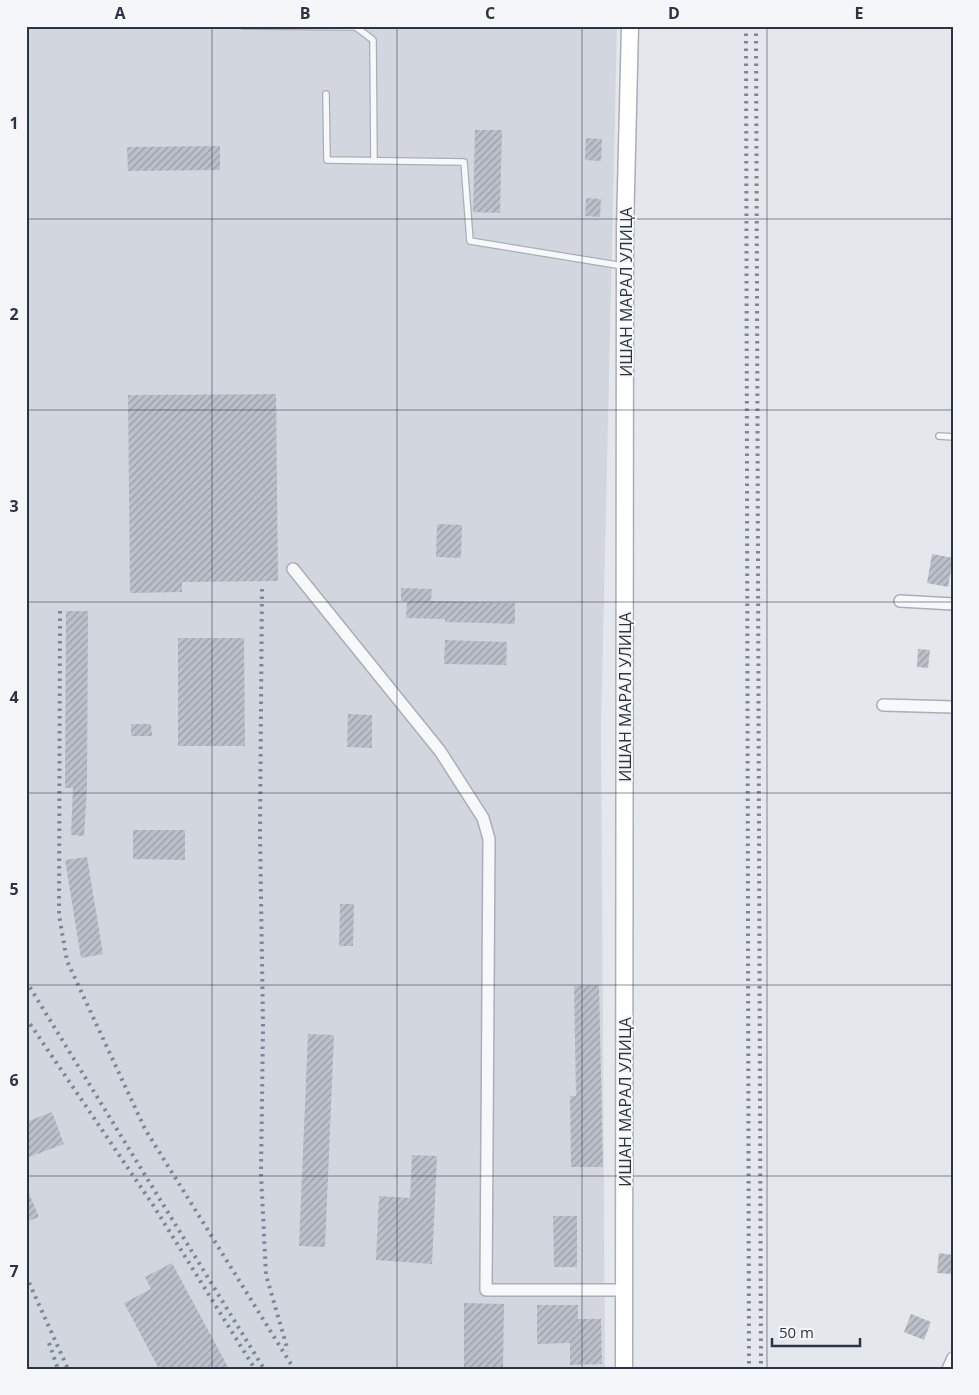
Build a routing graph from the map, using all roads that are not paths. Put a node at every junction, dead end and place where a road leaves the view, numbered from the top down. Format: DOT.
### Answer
graph roads {
  1 [pos="243,26"];
  2 [pos="630,26"];
  3 [pos="326,94"];
  4 [pos="374,161"];
  5 [pos="625,266"];
  6 [pos="940,436"];
  7 [pos="953,437"];
  8 [pos="293,569"];
  9 [pos="900,600"];
  10 [pos="953,604"];
  11 [pos="883,704"];
  12 [pos="953,707"];
  13 [pos="624,1290"];
  14 [pos="953,1358"];
  15 [pos="624,1369"];
  16 [pos="948,1369"];
  1 -- 4 [label="lane"];
  2 -- 5 [label="main road, ИШАН МАРАЛ УЛИЦА"];
  3 -- 4 [label="lane"];
  4 -- 5 [label="lane"];
  5 -- 13 [label="main road, ИШАН МАРАЛ УЛИЦА"];
  6 -- 7 [label="lane"];
  8 -- 13 [label="street"];
  9 -- 10 [label="street"];
  11 -- 12 [label="street"];
  13 -- 15 [label="main road, ИШАН МАРАЛ УЛИЦА"];
  14 -- 16 [label="street"];
}
